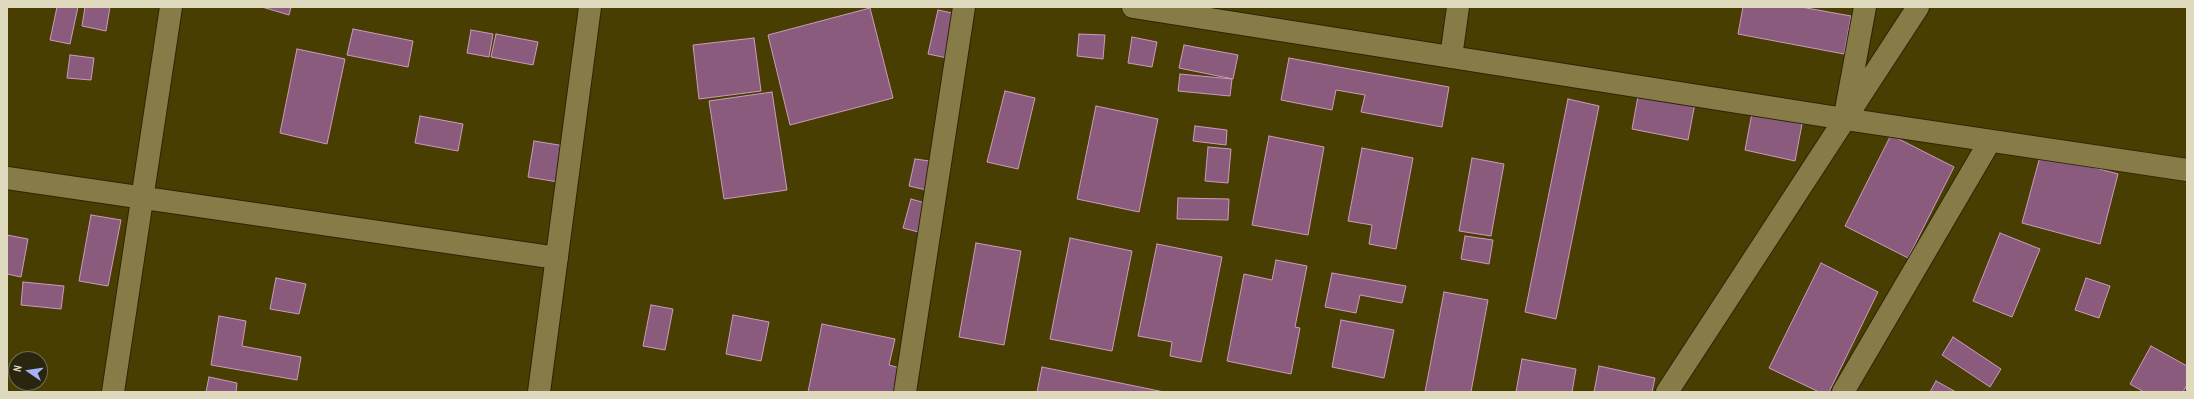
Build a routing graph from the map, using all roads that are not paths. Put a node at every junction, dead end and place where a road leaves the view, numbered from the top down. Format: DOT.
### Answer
graph roads {
  1 [pos="171,7"];
  2 [pos="590,7"];
  3 [pos="964,7"];
  4 [pos="1133,7"];
  5 [pos="1458,7"];
  6 [pos="1865,7"];
  7 [pos="1918,7"];
  8 [pos="1451,57"];
  9 [pos="1844,119"];
  10 [pos="1990,141"];
  11 [pos="2187,170"];
  12 [pos="7,178"];
  13 [pos="142,198"];
  14 [pos="557,258"];
  15 [pos="113,392"];
  16 [pos="539,392"];
  17 [pos="905,392"];
  18 [pos="1666,392"];
  19 [pos="1843,392"];
  1 -- 13 [label="street"];
  2 -- 14 [label="street"];
  3 -- 17 [label="street"];
  4 -- 8 [label="street"];
  5 -- 8 [label="street"];
  6 -- 9 [label="street"];
  7 -- 9 [label="street"];
  8 -- 9 [label="street"];
  9 -- 10 [label="street"];
  9 -- 18 [label="street"];
  10 -- 11 [label="street"];
  10 -- 19 [label="street"];
  12 -- 13 [label="street"];
  13 -- 14 [label="street"];
  13 -- 15 [label="street"];
  14 -- 16 [label="street"];
}
